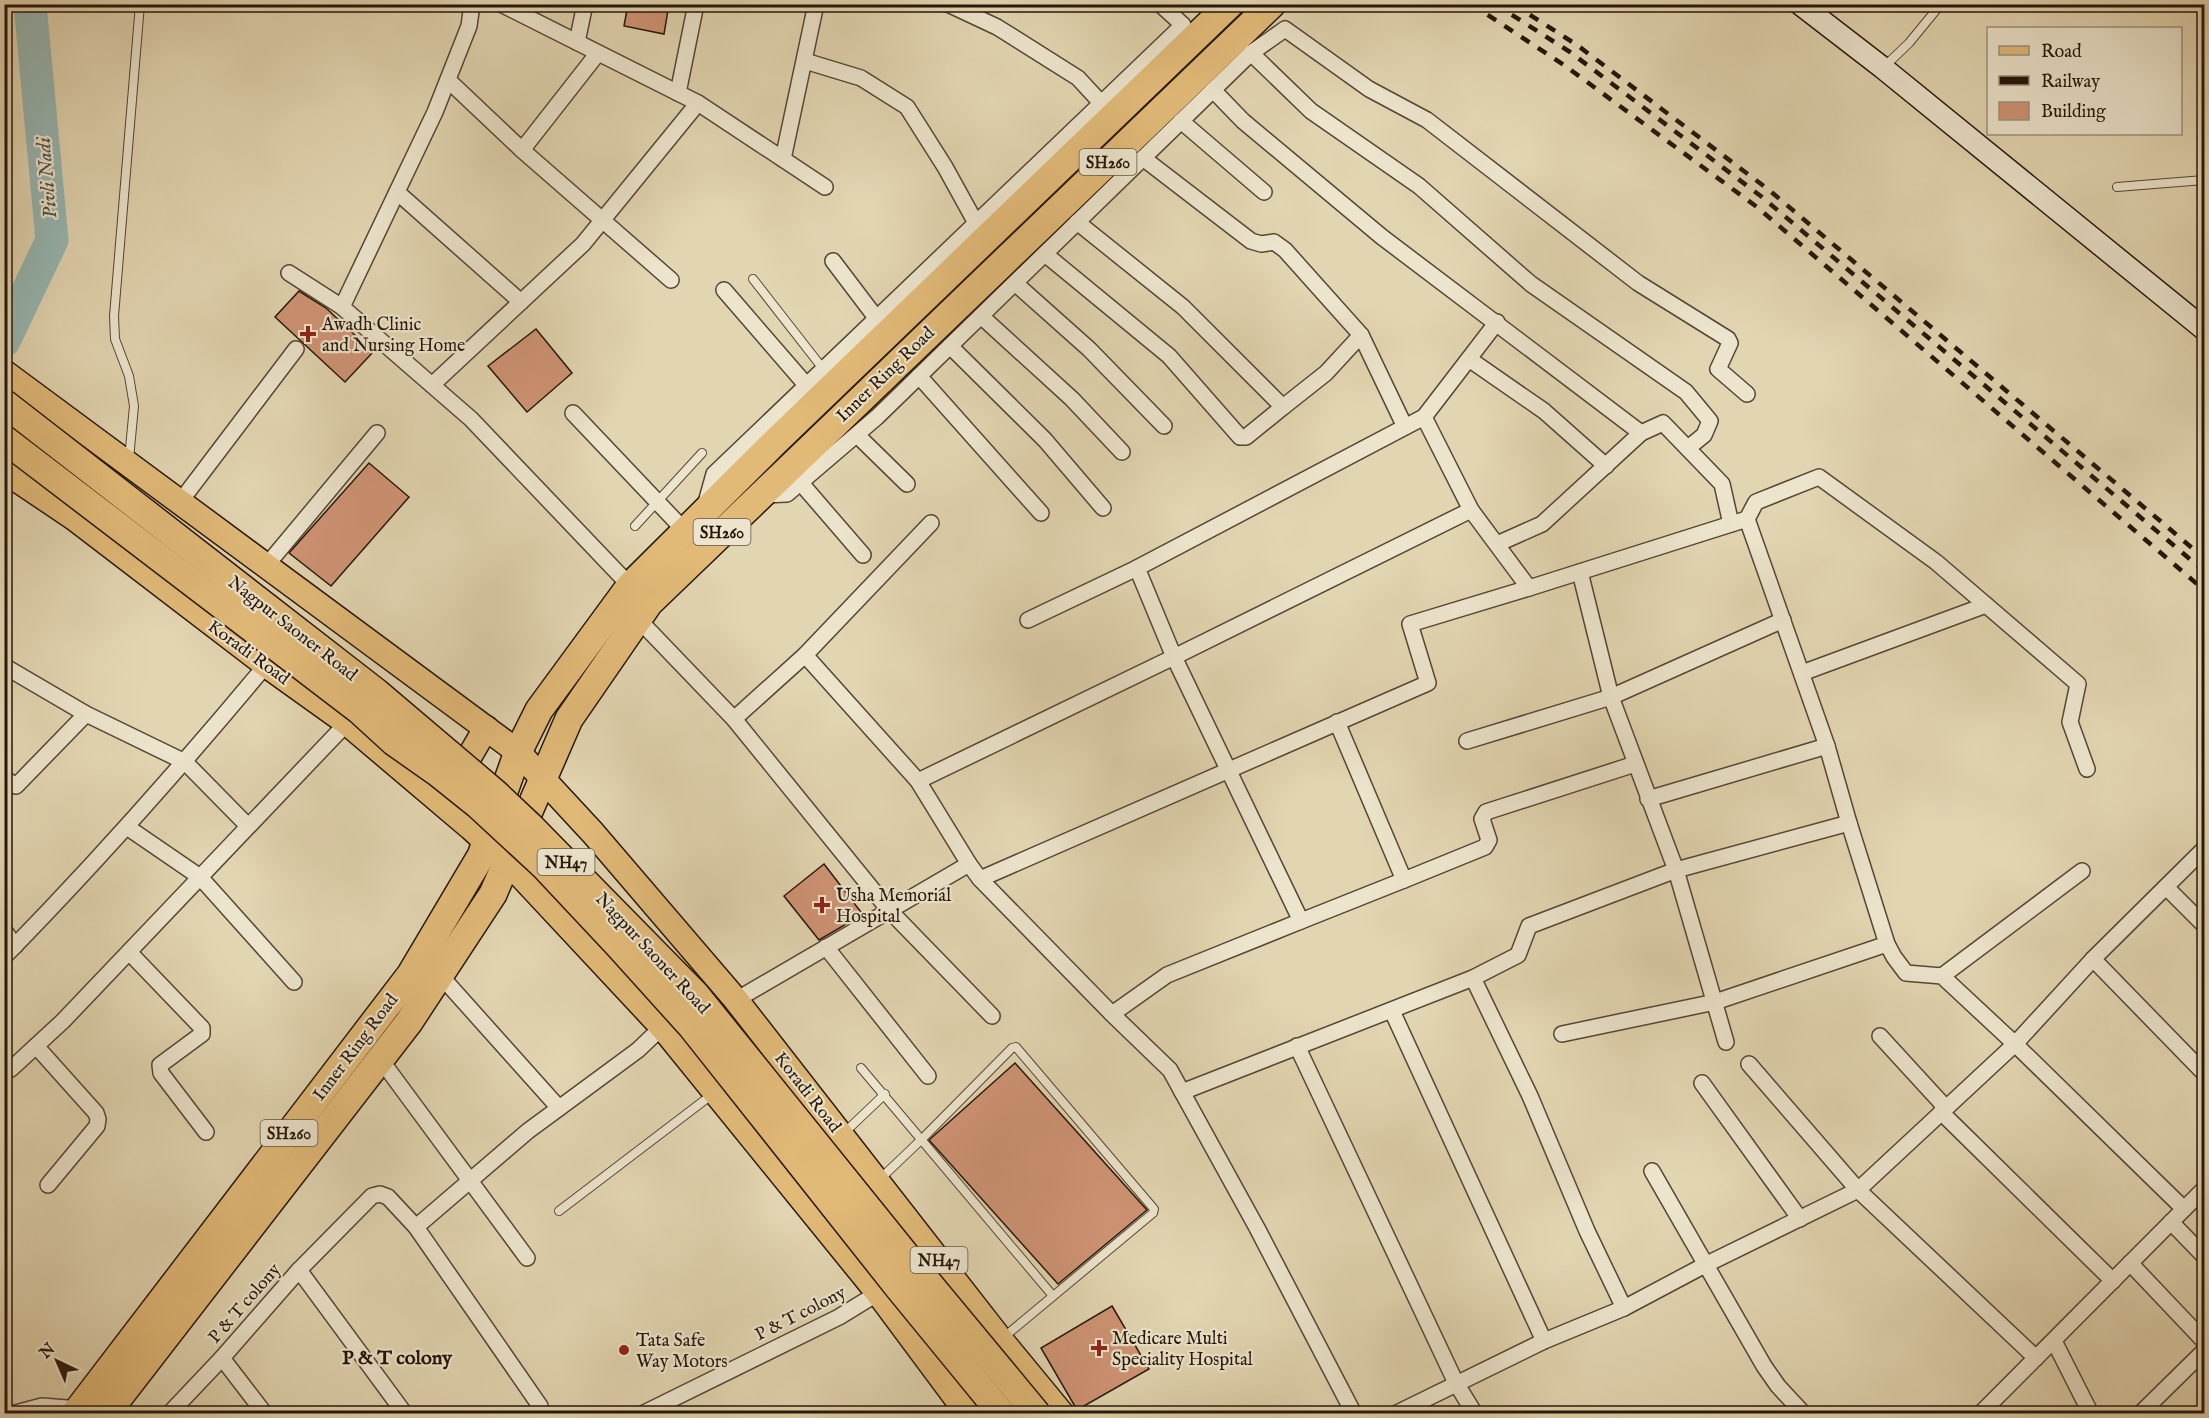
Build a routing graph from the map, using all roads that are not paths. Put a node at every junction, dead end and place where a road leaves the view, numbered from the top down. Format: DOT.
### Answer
graph roads {
  1 [pos="140,4"];
  2 [pos="472,4"];
  3 [pos="501,4"];
  4 [pos="585,4"];
  5 [pos="696,4"];
  6 [pos="816,4"];
  7 [pos="948,4"];
  8 [pos="1160,4"];
  9 [pos="1230,4"];
  10 [pos="1272,4"];
  11 [pos="1800,4"];
  12 [pos="1941,4"];
  13 [pos="576,42"];
  14 [pos="598,53"];
  15 [pos="1251,53"];
  16 [pos="805,61"];
  17 [pos="1882,68"];
  18 [pos="448,80"];
  19 [pos="1213,90"];
  20 [pos="678,93"];
  21 [pos="698,103"];
  22 [pos="1102,104"];
  23 [pos="1181,121"];
  24 [pos="522,150"];
  25 [pos="1143,158"];
  26 [pos="783,159"];
  27 [pos="2205,180"];
  28 [pos="825,187"];
  29 [pos="2117,187"];
  30 [pos="397,192"];
  31 [pos="1264,192"];
  32 [pos="603,220"];
  33 [pos="1077,222"];
  34 [pos="977,225"];
  35 [pos="1045,254"];
  36 [pos="833,261"];
  37 [pos="290,273"];
  38 [pos="753,279"];
  39 [pos="671,280"];
  40 [pos="1015,283"];
  41 [pos="724,290"];
  42 [pos="521,302"];
  43 [pos="342,308"];
  44 [pos="981,316"];
  45 [pos="877,319"];
  46 [pos="1497,322"];
  47 [pos="2205,329"];
  48 [pos="1361,335"];
  49 [pos="950,346"];
  50 [pos="296,349"];
  51 [pos="1469,359"];
  52 [pos="824,370"];
  53 [pos="4,372"];
  54 [pos="920,376"];
  55 [pos="432,386"];
  56 [pos="807,386"];
  57 [pos="1748,394"];
  58 [pos="4,403"];
  59 [pos="1283,406"];
  60 [pos="573,413"];
  61 [pos="1424,417"];
  62 [pos="1164,426"];
  63 [pos="1405,427"];
  64 [pos="377,432"];
  65 [pos="1641,433"];
  66 [pos="856,435"];
  67 [pos="4,439"];
  68 [pos="1688,448"];
  69 [pos="1122,452"];
  70 [pos="702,453"];
  71 [pos="121,459"];
  72 [pos="1606,466"];
  73 [pos="11,476"];
  74 [pos="800,482"];
  75 [pos="907,484"];
  76 [pos="760,495"];
  77 [pos="180,502"];
  78 [pos="658,502"];
  79 [pos="1103,507"];
  80 [pos="1472,510"];
  81 [pos="1041,513"];
  82 [pos="74,518"];
  83 [pos="1747,519"];
  84 [pos="694,523"];
  85 [pos="931,523"];
  86 [pos="1731,524"];
  87 [pos="635,526"];
  88 [pos="1497,544"];
  89 [pos="863,555"];
  90 [pos="266,566"];
  91 [pos="1137,568"];
  92 [pos="1580,572"];
  93 [pos="1529,588"];
  94 [pos="639,602"];
  95 [pos="1986,605"];
  96 [pos="1028,620"];
  97 [pos="1783,620"];
  98 [pos="805,655"];
  99 [pos="1174,657"];
  100 [pos="266,665"];
  101 [pos="4,666"];
  102 [pos="1802,673"];
  103 [pos="1611,697"];
  104 [pos="86,714"];
  105 [pos="734,719"];
  106 [pos="1337,722"];
  107 [pos="347,723"];
  108 [pos="486,728"];
  109 [pos="1467,741"];
  110 [pos="1827,746"];
  111 [pos="518,752"];
  112 [pos="185,762"];
  113 [pos="1635,764"];
  114 [pos="1228,769"];
  115 [pos="2087,769"];
  116 [pos="543,778"];
  117 [pos="918,781"];
  118 [pos="10,782"];
  119 [pos="4,798"];
  120 [pos="1648,800"];
  121 [pos="443,803"];
  122 [pos="1849,823"];
  123 [pos="248,826"];
  124 [pos="127,827"];
  125 [pos="486,842"];
  126 [pos="2205,849"];
  127 [pos="507,861"];
  128 [pos="969,864"];
  129 [pos="1676,870"];
  130 [pos="2082,871"];
  131 [pos="200,877"];
  132 [pos="980,879"];
  133 [pos="1404,880"];
  134 [pos="2166,887"];
  135 [pos="889,910"];
  136 [pos="1301,921"];
  137 [pos="2205,925"];
  138 [pos="4,930"];
  139 [pos="1887,944"];
  140 [pos="826,947"];
  141 [pos="10,952"];
  142 [pos="129,952"];
  143 [pos="2093,959"];
  144 [pos="440,975"];
  145 [pos="1942,976"];
  146 [pos="1473,978"];
  147 [pos="294,982"];
  148 [pos="1715,1002"];
  149 [pos="742,1009"];
  150 [pos="1392,1011"];
  151 [pos="1112,1014"];
  152 [pos="992,1016"];
  153 [pos="662,1028"];
  154 [pos="1562,1034"];
  155 [pos="1880,1036"];
  156 [pos="1726,1042"];
  157 [pos="2015,1044"];
  158 [pos="36,1046"];
  159 [pos="1297,1046"];
  160 [pos="381,1060"];
  161 [pos="1749,1064"];
  162 [pos="861,1068"];
  163 [pos="4,1070"];
  164 [pos="2205,1072"];
  165 [pos="699,1073"];
  166 [pos="928,1076"];
  167 [pos="1702,1083"];
  168 [pos="715,1092"];
  169 [pos="1182,1092"];
  170 [pos="885,1094"];
  171 [pos="559,1108"];
  172 [pos="1944,1110"];
  173 [pos="206,1132"];
  174 [pos="842,1135"];
  175 [pos="922,1139"];
  176 [pos="1652,1171"];
  177 [pos="470,1181"];
  178 [pos="878,1181"];
  179 [pos="48,1185"];
  180 [pos="2205,1189"];
  181 [pos="1858,1190"];
  182 [pos="2184,1209"];
  183 [pos="559,1211"];
  184 [pos="1800,1219"];
  185 [pos="2171,1222"];
  186 [pos="416,1227"];
  187 [pos="2205,1256"];
  188 [pos="527,1258"];
  189 [pos="2130,1263"];
  190 [pos="1705,1265"];
  191 [pos="299,1270"];
  192 [pos="2113,1281"];
  193 [pos="878,1293"];
  194 [pos="1053,1296"];
  195 [pos="1624,1308"];
  196 [pos="1001,1340"];
  197 [pos="1544,1341"];
  198 [pos="2054,1341"];
  199 [pos="2205,1341"];
  200 [pos="2205,1351"];
  201 [pos="222,1358"];
  202 [pos="2036,1358"];
  203 [pos="1456,1383"];
  204 [pos="77,1411"];
  205 [pos="1988,1411"];
  206 [pos="2143,1411"];
  207 [pos="12,1413"];
  208 [pos="106,1413"];
  209 [pos="169,1413"];
  210 [pos="265,1413"];
  211 [pos="405,1413"];
  212 [pos="540,1413"];
  213 [pos="642,1413"];
  214 [pos="968,1413"];
  215 [pos="1002,1413"];
  216 [pos="1037,1413"];
  217 [pos="1062,1413"];
  218 [pos="1354,1413"];
  219 [pos="1395,1413"];
  220 [pos="1475,1413"];
  221 [pos="1804,1413"];
  222 [pos="2091,1413"];
  1 -- 71 [label="lane"];
  2 -- 18 [label="street"];
  3 -- 13 [label="street"];
  4 -- 13 [label="street"];
  5 -- 20 [label="street"];
  6 -- 16 [label="street"];
  7 -- 22 [label="street"];
  8 -- 22 [label="street"];
  9 -- 84 [label="highway, Inner Ring Road / SH260"];
  10 -- 76 [label="highway, Inner Ring Road / SH260"];
  11 -- 17 [label="street"];
  12 -- 17 [label="lane"];
  13 -- 14 [label="street"];
  14 -- 20 [label="street"];
  14 -- 24 [label="street"];
  15 -- 19 [label="street"];
  15 -- 57 [label="street"];
  15 -- 68 [label="street"];
  16 -- 26 [label="street"];
  16 -- 34 [label="street"];
  17 -- 47 [label="street"];
  18 -- 24 [label="street"];
  18 -- 30 [label="street"];
  19 -- 23 [label="street"];
  19 -- 46 [label="street"];
  20 -- 21 [label="street"];
  21 -- 26 [label="street"];
  21 -- 32 [label="street"];
  22 -- 34 [label="street"];
  23 -- 25 [label="street"];
  23 -- 31 [label="street"];
  24 -- 32 [label="street"];
  25 -- 33 [label="street"];
  25 -- 48 [label="street"];
  26 -- 28 [label="street"];
  27 -- 29 [label="lane"];
  30 -- 42 [label="street"];
  30 -- 43 [label="street"];
  32 -- 39 [label="street"];
  32 -- 42 [label="street"];
  33 -- 35 [label="street"];
  33 -- 59 [label="street"];
  34 -- 45 [label="street"];
  35 -- 40 [label="street"];
  35 -- 59 [label="street"];
  36 -- 45 [label="street"];
  37 -- 43 [label="street"];
  38 -- 52 [label="lane"];
  40 -- 44 [label="street"];
  40 -- 62 [label="street"];
  41 -- 56 [label="street"];
  42 -- 55 [label="street"];
  43 -- 55 [label="street"];
  44 -- 49 [label="street"];
  44 -- 69 [label="street"];
  45 -- 52 [label="street"];
  46 -- 51 [label="street"];
  46 -- 65 [label="street"];
  48 -- 59 [label="street"];
  48 -- 63 [label="street"];
  49 -- 54 [label="street"];
  49 -- 79 [label="street"];
  50 -- 77 [label="street"];
  51 -- 61 [label="street"];
  51 -- 72 [label="street"];
  52 -- 56 [label="street"];
  53 -- 71 [label="main road"];
  54 -- 66 [label="street"];
  54 -- 81 [label="street"];
  55 -- 94 [label="street"];
  56 -- 84 [label="street"];
  58 -- 216 [label="highway, Nagpur Saoner Road / NH47, bridge"];
  60 -- 78 [label="street"];
  61 -- 63 [label="street"];
  61 -- 80 [label="street"];
  63 -- 91 [label="street"];
  64 -- 90 [label="street"];
  65 -- 68 [label="street"];
  65 -- 72 [label="street"];
  66 -- 74 [label="street"];
  66 -- 75 [label="street"];
  67 -- 215 [label="highway, Nagpur Saoner Road / NH47, bridge"];
  68 -- 86 [label="street"];
  70 -- 78 [label="lane"];
  71 -- 77 [label="main road"];
  71 -- 82 [label="main road"];
  72 -- 88 [label="street"];
  73 -- 82 [label="main road, Koradi Road"];
  74 -- 76 [label="street"];
  74 -- 89 [label="street"];
  76 -- 94 [label="highway, Inner Ring Road / SH260"];
  77 -- 90 [label="main road"];
  78 -- 84 [label="street"];
  78 -- 87 [label="lane"];
  80 -- 88 [label="street"];
  80 -- 99 [label="street"];
  82 -- 100 [label="main road, Koradi Road"];
  83 -- 86 [label="street"];
  83 -- 95 [label="street"];
  83 -- 97 [label="street"];
  84 -- 94 [label="highway, Inner Ring Road / SH260"];
  85 -- 98 [label="street"];
  86 -- 92 [label="street"];
  88 -- 93 [label="street"];
  90 -- 108 [label="main road"];
  91 -- 96 [label="street"];
  91 -- 99 [label="street"];
  92 -- 93 [label="street"];
  92 -- 103 [label="street"];
  93 -- 106 [label="street"];
  94 -- 105 [label="street"];
  94 -- 111 [label="highway, Inner Ring Road / SH260"];
  94 -- 116 [label="highway, Inner Ring Road / SH260"];
  95 -- 102 [label="street"];
  95 -- 115 [label="street"];
  97 -- 102 [label="street"];
  97 -- 103 [label="street"];
  98 -- 105 [label="street"];
  98 -- 117 [label="street"];
  99 -- 114 [label="street"];
  99 -- 117 [label="street"];
  100 -- 107 [label="main road, Koradi Road"];
  100 -- 112 [label="street"];
  101 -- 104 [label="street"];
  102 -- 110 [label="street"];
  103 -- 109 [label="street"];
  103 -- 113 [label="street"];
  104 -- 112 [label="street"];
  104 -- 118 [label="street"];
  105 -- 135 [label="street"];
  106 -- 114 [label="street"];
  106 -- 133 [label="street"];
  107 -- 121 [label="main road, Koradi Road"];
  107 -- 123 [label="street"];
  108 -- 111 [label="main road"];
  108 -- 121 [label="main road"];
  110 -- 120 [label="street"];
  110 -- 122 [label="street"];
  111 -- 116 [label="main road, NH47"];
  111 -- 125 [label="highway, SH260"];
  112 -- 123 [label="street"];
  112 -- 124 [label="street"];
  113 -- 120 [label="street"];
  113 -- 133 [label="street"];
  114 -- 132 [label="street"];
  114 -- 136 [label="street"];
  116 -- 127 [label="highway, SH260"];
  116 -- 149 [label="main road, Koradi Road / NH47"];
  117 -- 128 [label="street"];
  118 -- 119 [label="street"];
  120 -- 129 [label="street"];
  121 -- 125 [label="main road, Koradi Road"];
  122 -- 129 [label="street"];
  122 -- 139 [label="street"];
  123 -- 131 [label="street"];
  124 -- 131 [label="street"];
  124 -- 141 [label="street"];
  125 -- 127 [label="main road, Koradi Road"];
  125 -- 204 [label="highway, Inner Ring Road / SH260"];
  126 -- 134 [label="street"];
  127 -- 144 [label="highway, Inner Ring Road / SH260"];
  127 -- 153 [label="main road"];
  128 -- 132 [label="street"];
  128 -- 135 [label="street"];
  129 -- 146 [label="street"];
  129 -- 148 [label="street"];
  130 -- 145 [label="street"];
  131 -- 142 [label="street"];
  131 -- 147 [label="street"];
  132 -- 151 [label="street"];
  133 -- 136 [label="street"];
  134 -- 137 [label="street"];
  134 -- 143 [label="street"];
  135 -- 140 [label="street"];
  135 -- 152 [label="street"];
  136 -- 151 [label="street"];
  138 -- 141 [label="street"];
  139 -- 145 [label="street"];
  139 -- 148 [label="street"];
  140 -- 149 [label="street"];
  140 -- 166 [label="street"];
  142 -- 158 [label="street"];
  142 -- 173 [label="street"];
  143 -- 157 [label="street"];
  143 -- 164 [label="street"];
  144 -- 160 [label="highway, Inner Ring Road / SH260"];
  144 -- 171 [label="street"];
  145 -- 157 [label="street"];
  146 -- 150 [label="street"];
  146 -- 195 [label="street"];
  148 -- 154 [label="street"];
  148 -- 156 [label="street"];
  149 -- 165 [label="main road"];
  149 -- 174 [label="main road, Koradi Road / NH47"];
  150 -- 159 [label="street"];
  150 -- 197 [label="street"];
  151 -- 169 [label="street"];
  153 -- 165 [label="main road"];
  153 -- 171 [label="street"];
  155 -- 172 [label="street"];
  157 -- 172 [label="street"];
  157 -- 182 [label="street"];
  158 -- 163 [label="street"];
  158 -- 179 [label="street"];
  159 -- 169 [label="street"];
  159 -- 203 [label="street"];
  160 -- 177 [label="street"];
  160 -- 208 [label="highway, Inner Ring Road / SH260"];
  161 -- 181 [label="street"];
  162 -- 170 [label="lane"];
  165 -- 168 [label="main road"];
  167 -- 184 [label="street"];
  168 -- 183 [label="lane"];
  168 -- 193 [label="main road"];
  169 -- 218 [label="street"];
  170 -- 174 [label="lane"];
  170 -- 175 [label="lane"];
  171 -- 177 [label="street"];
  172 -- 181 [label="street"];
  172 -- 192 [label="street"];
  174 -- 178 [label="main road, Koradi Road / NH47"];
  175 -- 178 [label="lane"];
  175 -- 194 [label="lane"];
  175 -- 194 [label="lane"];
  176 -- 190 [label="street"];
  177 -- 186 [label="street"];
  177 -- 188 [label="street"];
  178 -- 196 [label="main road, Koradi Road / NH47"];
  180 -- 182 [label="street"];
  181 -- 184 [label="street"];
  181 -- 202 [label="street"];
  182 -- 185 [label="street"];
  184 -- 190 [label="street"];
  185 -- 187 [label="street"];
  185 -- 189 [label="street"];
  186 -- 191 [label="street"];
  186 -- 212 [label="street"];
  189 -- 192 [label="street"];
  189 -- 199 [label="street"];
  190 -- 195 [label="street"];
  190 -- 221 [label="street"];
  191 -- 201 [label="street, P & T colony"];
  191 -- 211 [label="street, P & T colony"];
  192 -- 198 [label="street"];
  193 -- 213 [label="street, P & T colony"];
  193 -- 214 [label="main road"];
  194 -- 196 [label="lane"];
  195 -- 197 [label="street"];
  196 -- 217 [label="main road, Koradi Road / NH47"];
  197 -- 203 [label="street"];
  198 -- 202 [label="street"];
  198 -- 222 [label="street"];
  200 -- 206 [label="street"];
  201 -- 209 [label="street, P & T colony"];
  201 -- 210 [label="street"];
  202 -- 205 [label="street"];
  203 -- 219 [label="street"];
  203 -- 220 [label="street"];
  204 -- 207 [label="street"];
}
